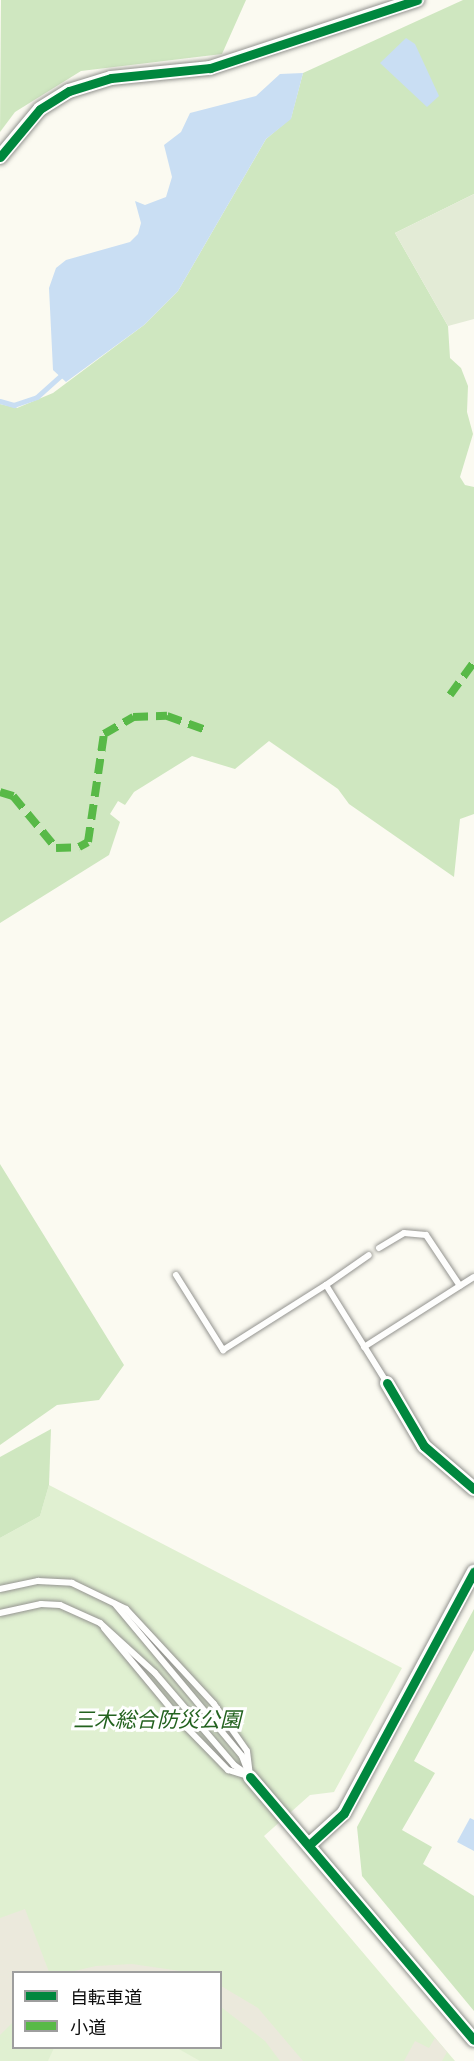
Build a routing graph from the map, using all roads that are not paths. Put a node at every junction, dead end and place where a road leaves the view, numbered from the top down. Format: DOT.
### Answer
graph roads {
  1 [pos="417,0"];
  2 [pos="0,157"];
  3 [pos="380,1248"];
  4 [pos="369,1255"];
  5 [pos="176,1275"];
  6 [pos="474,1276"];
  7 [pos="326,1285"];
  8 [pos="460,1286"];
  9 [pos="364,1347"];
  10 [pos="387,1383"];
  11 [pos="474,1489"];
  12 [pos="474,1572"];
  13 [pos="0,1589"];
  14 [pos="114,1604"];
  15 [pos="0,1613"];
  16 [pos="100,1623"];
  17 [pos="250,1777"];
  18 [pos="309,1845"];
  19 [pos="474,2040"];
  1 -- 2 [label="street"];
  3 -- 8 [label="lane"];
  4 -- 7 [label="lane"];
  5 -- 7 [label="lane"];
  6 -- 8 [label="lane"];
  7 -- 9 [label="lane"];
  8 -- 9 [label="lane"];
  9 -- 10 [label="lane"];
  10 -- 11 [label="street"];
  12 -- 18 [label="street"];
  13 -- 14 [label="lane"];
  14 -- 17 [label="lane"];
  14 -- 17 [label="lane"];
  15 -- 16 [label="lane"];
  16 -- 17 [label="lane"];
  16 -- 17 [label="lane"];
  17 -- 18 [label="street"];
  18 -- 19 [label="street"];
}
